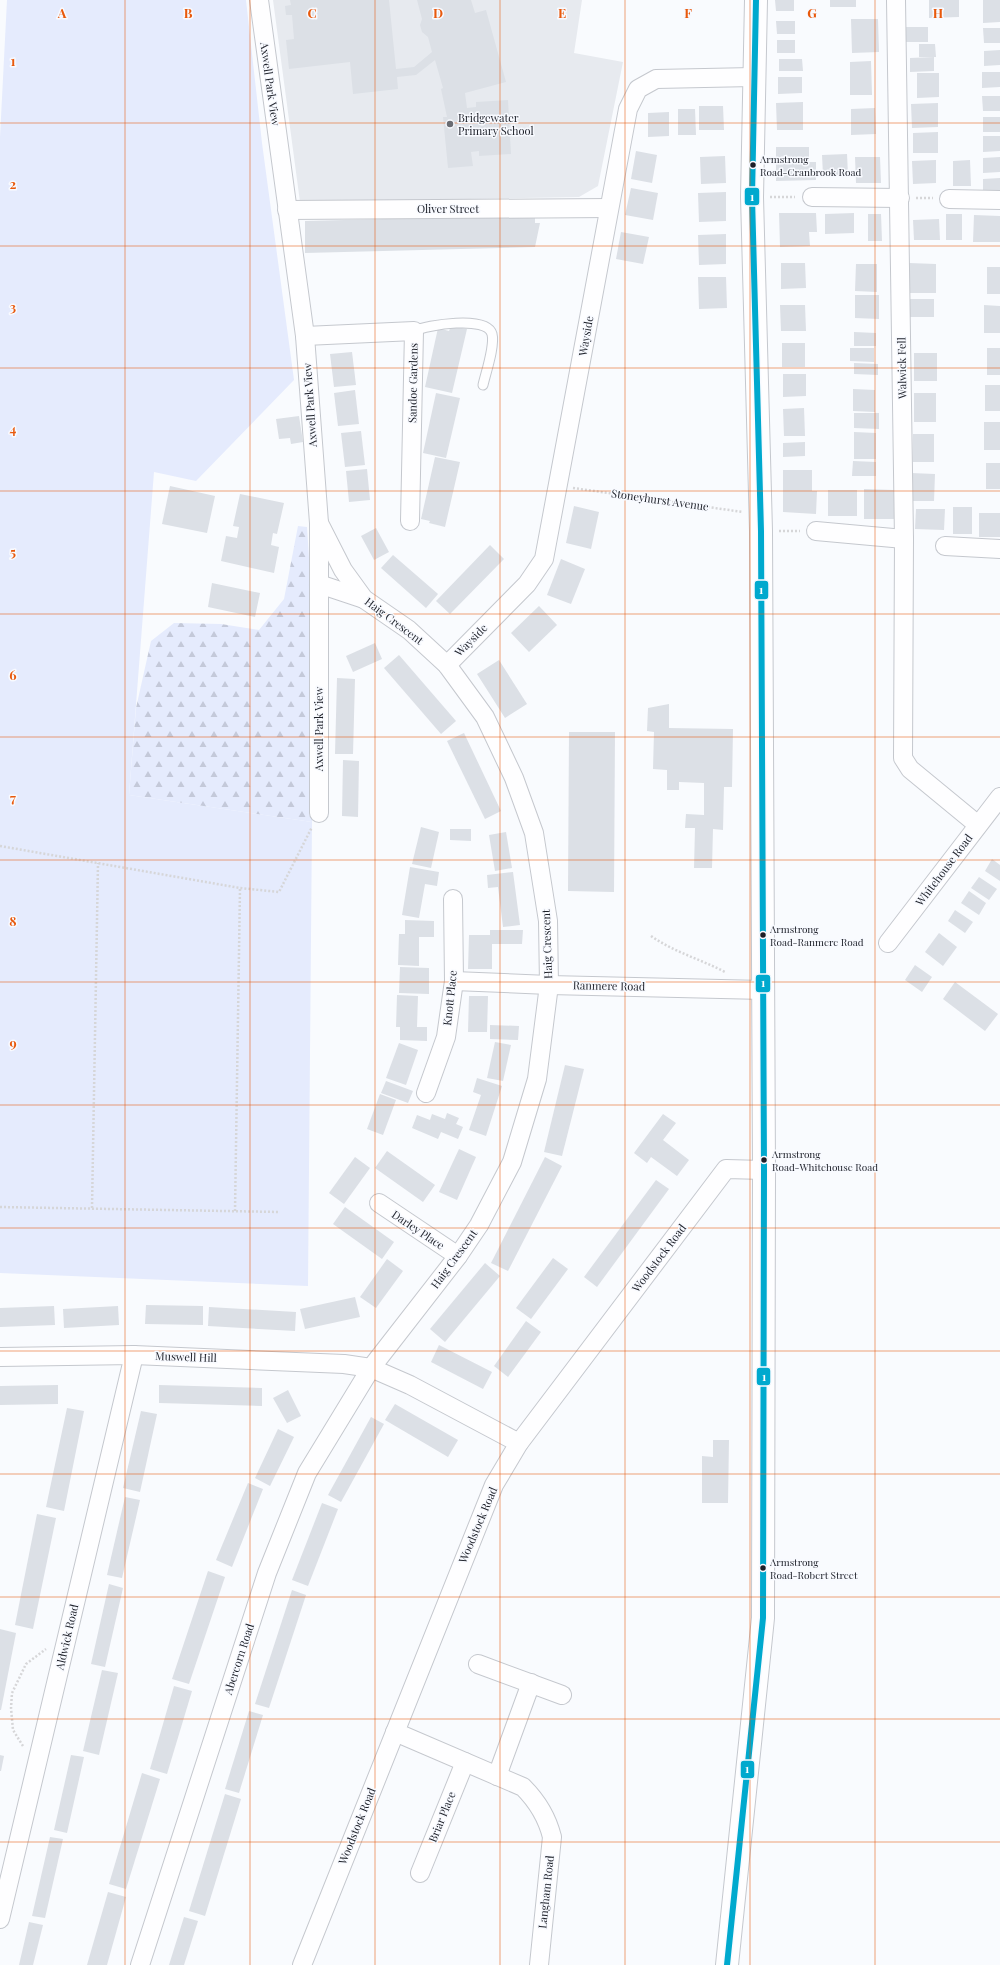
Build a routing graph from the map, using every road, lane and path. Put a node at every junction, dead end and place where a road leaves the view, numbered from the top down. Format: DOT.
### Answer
graph roads {
  1 [pos="259,0"];
  2 [pos="756,0"];
  3 [pos="896,0"];
  4 [pos="753,77"];
  5 [pos="752,197"];
  6 [pos="812,197"];
  7 [pos="900,198"];
  8 [pos="949,199"];
  9 [pos="1000,200"];
  10 [pos="609,208"];
  11 [pos="287,210"];
  12 [pos="414,331"];
  13 [pos="305,336"];
  14 [pos="483,385"];
  15 [pos="559,486"];
  16 [pos="761,514"];
  17 [pos="410,521"];
  18 [pos="319,523"];
  19 [pos="816,531"];
  20 [pos="904,543"];
  21 [pos="945,546"];
  22 [pos="1000,549"];
  23 [pos="319,584"];
  24 [pos="364,599"];
  25 [pos="447,665"];
  26 [pos="1000,797"];
  27 [pos="319,813"];
  28 [pos="978,824"];
  29 [pos="0,846"];
  30 [pos="98,863"];
  31 [pos="240,888"];
  32 [pos="453,899"];
  33 [pos="651,936"];
  34 [pos="888,943"];
  35 [pos="728,973"];
  36 [pos="454,981"];
  37 [pos="549,985"];
  38 [pos="764,990"];
  39 [pos="426,1093"];
  40 [pos="764,1170"];
  41 [pos="378,1203"];
  42 [pos="0,1207"];
  43 [pos="92,1208"];
  44 [pos="235,1211"];
  45 [pos="280,1212"];
  46 [pos="458,1256"];
  47 [pos="134,1355"];
  48 [pos="0,1358"];
  49 [pos="372,1368"];
  50 [pos="519,1443"];
  51 [pos="64,1649"];
  52 [pos="478,1664"];
  53 [pos="531,1683"];
  54 [pos="562,1694"];
  55 [pos="395,1732"];
  56 [pos="38,1757"];
  57 [pos="465,1762"];
  58 [pos="497,1776"];
  59 [pos="420,1873"];
  60 [pos="0,1918"];
  61 [pos="140,1965"];
  62 [pos="302,1965"];
  63 [pos="539,1965"];
  64 [pos="727,1965"];
  1 -- 11 [label="street, Axwell Park View"];
  2 -- 4 [label="street"];
  3 -- 7 [label="street, Walwick Fell"];
  4 -- 5 [label="street"];
  4 -- 10 [label="street, Wayside"];
  5 -- 6 [label="path"];
  5 -- 16 [label="street"];
  6 -- 7 [label="street"];
  7 -- 8 [label="path"];
  7 -- 20 [label="street, Walwick Fell"];
  8 -- 9 [label="street"];
  10 -- 11 [label="street, Oliver Street"];
  10 -- 15 [label="street, Wayside"];
  11 -- 13 [label="street, Axwell Park View"];
  12 -- 13 [label="street, Sandoe Gardens"];
  12 -- 14 [label="lane"];
  12 -- 17 [label="street, Sandoe Gardens"];
  13 -- 18 [label="street, Axwell Park View"];
  15 -- 16 [label="path, Stoneyhurst Avenue"];
  15 -- 25 [label="street, Wayside"];
  16 -- 38 [label="street"];
  18 -- 23 [label="street, Axwell Park View"];
  18 -- 24 [label="street, Haig Crescent"];
  19 -- 20 [label="street"];
  20 -- 28 [label="street, Walwick Fell"];
  21 -- 22 [label="street"];
  23 -- 24 [label="street"];
  23 -- 27 [label="street, Axwell Park View"];
  24 -- 25 [label="street, Haig Crescent"];
  25 -- 37 [label="street, Haig Crescent"];
  26 -- 28 [label="street, Whitehouse Road"];
  27 -- 31 [label="path"];
  28 -- 34 [label="street, Whitehouse Road"];
  29 -- 30 [label="path"];
  30 -- 31 [label="path"];
  30 -- 43 [label="path"];
  31 -- 44 [label="path"];
  32 -- 36 [label="street, Knott Place"];
  33 -- 35 [label="path"];
  36 -- 37 [label="street, Ranmere Road"];
  36 -- 39 [label="street, Knott Place"];
  37 -- 38 [label="street, Ranmere Road"];
  37 -- 46 [label="street, Haig Crescent"];
  38 -- 40 [label="street"];
  40 -- 50 [label="street, Woodstock Road"];
  40 -- 64 [label="street"];
  41 -- 46 [label="street, Darley Place"];
  42 -- 43 [label="path"];
  43 -- 44 [label="path"];
  44 -- 45 [label="path"];
  46 -- 49 [label="street, Haig Crescent"];
  47 -- 48 [label="street, Muswell Hill"];
  47 -- 49 [label="street, Muswell Hill"];
  47 -- 51 [label="street, Aldwick Road"];
  49 -- 50 [label="street, Muswell Hill"];
  49 -- 61 [label="street, Abercorn Road"];
  50 -- 55 [label="street, Woodstock Road"];
  51 -- 56 [label="street, Aldwick Road"];
  51 -- 56 [label="path"];
  52 -- 53 [label="street"];
  53 -- 54 [label="street"];
  53 -- 58 [label="street"];
  55 -- 57 [label="street, Langham Road"];
  55 -- 62 [label="street, Woodstock Road"];
  56 -- 60 [label="street, Aldwick Road"];
  57 -- 58 [label="street, Langham Road"];
  57 -- 59 [label="street, Briar Place"];
  58 -- 63 [label="street, Langham Road"];
}
